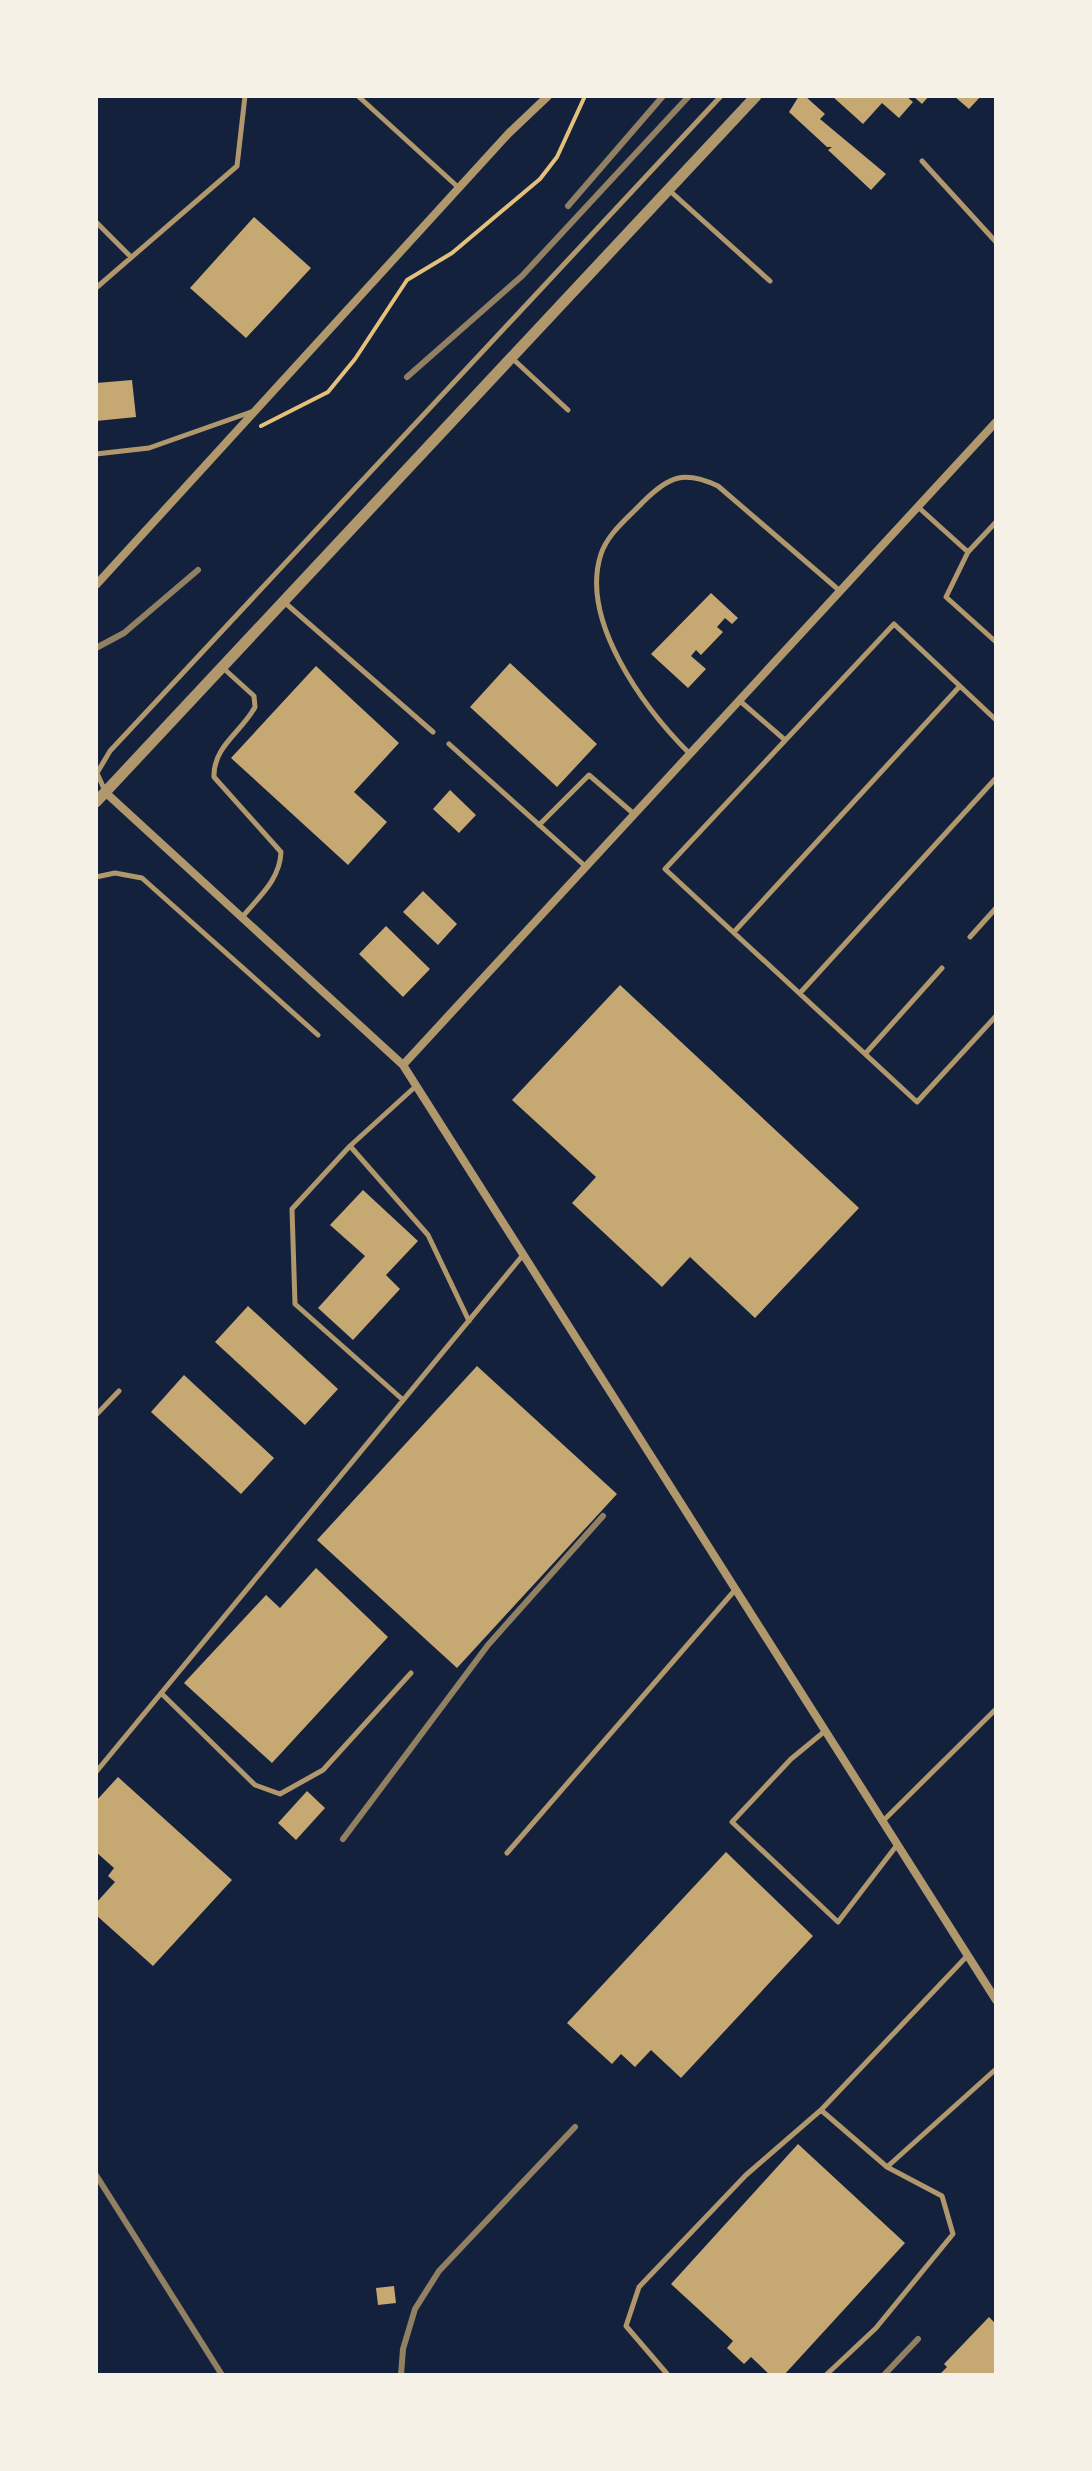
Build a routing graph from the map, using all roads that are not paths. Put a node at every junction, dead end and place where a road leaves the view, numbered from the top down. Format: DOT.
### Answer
graph roads {
  1 [pos="245,96"];
  2 [pos="358,96"];
  3 [pos="548,96"];
  4 [pos="721,96"];
  5 [pos="756,96"];
  6 [pos="922,161"];
  7 [pos="460,189"];
  8 [pos="669,190"];
  9 [pos="96,222"];
  10 [pos="996,242"];
  11 [pos="131,257"];
  12 [pos="770,281"];
  13 [pos="96,288"];
  14 [pos="513,359"];
  15 [pos="256,410"];
  16 [pos="568,410"];
  17 [pos="996,422"];
  18 [pos="96,454"];
  19 [pos="917,507"];
  20 [pos="996,522"];
  21 [pos="968,552"];
  22 [pos="96,585"];
  23 [pos="840,591"];
  24 [pos="282,600"];
  25 [pos="996,642"];
  26 [pos="221,666"];
  27 [pos="960,686"];
  28 [pos="739,701"];
  29 [pos="996,720"];
  30 [pos="433,732"];
  31 [pos="785,740"];
  32 [pos="449,744"];
  33 [pos="690,754"];
  34 [pos="996,778"];
  35 [pos="105,792"];
  36 [pos="96,802"];
  37 [pos="634,814"];
  38 [pos="539,825"];
  39 [pos="586,867"];
  40 [pos="96,877"];
  41 [pos="996,908"];
  42 [pos="243,916"];
  43 [pos="734,932"];
  44 [pos="970,937"];
  45 [pos="942,968"];
  46 [pos="800,993"];
  47 [pos="996,1016"];
  48 [pos="318,1035"];
  49 [pos="865,1054"];
  50 [pos="403,1065"];
  51 [pos="416,1086"];
  52 [pos="350,1146"];
  53 [pos="523,1255"];
  54 [pos="469,1321"];
  55 [pos="119,1391"];
  56 [pos="402,1399"];
  57 [pos="96,1415"];
  58 [pos="735,1590"];
  59 [pos="411,1673"];
  60 [pos="161,1693"];
  61 [pos="996,1709"];
  62 [pos="825,1731"];
  63 [pos="96,1772"];
  64 [pos="882,1822"];
  65 [pos="897,1845"];
  66 [pos="507,1853"];
  67 [pos="968,1955"];
  68 [pos="996,2000"];
  69 [pos="996,2069"];
  70 [pos="821,2110"];
  71 [pos="887,2167"];
  72 [pos="668,2375"];
  73 [pos="826,2375"];
  1 -- 11 [label="lane"];
  2 -- 7 [label="lane"];
  3 -- 7 [label="street"];
  4 -- 35 [label="lane"];
  5 -- 8 [label="street"];
  6 -- 10 [label="lane"];
  7 -- 15 [label="street"];
  8 -- 12 [label="lane"];
  8 -- 14 [label="street"];
  9 -- 11 [label="lane"];
  11 -- 13 [label="lane"];
  14 -- 16 [label="lane"];
  14 -- 24 [label="street"];
  15 -- 18 [label="lane"];
  15 -- 22 [label="street"];
  17 -- 19 [label="street"];
  19 -- 21 [label="lane"];
  19 -- 23 [label="street"];
  20 -- 21 [label="lane"];
  21 -- 25 [label="lane"];
  23 -- 28 [label="street"];
  23 -- 33 [label="lane"];
  24 -- 26 [label="street"];
  24 -- 30 [label="lane"];
  26 -- 35 [label="street"];
  26 -- 42 [label="lane"];
  27 -- 29 [label="lane"];
  27 -- 31 [label="lane"];
  27 -- 43 [label="lane"];
  28 -- 31 [label="lane"];
  28 -- 33 [label="street"];
  31 -- 43 [label="lane"];
  32 -- 38 [label="lane"];
  33 -- 37 [label="street"];
  34 -- 46 [label="lane"];
  35 -- 36 [label="street"];
  35 -- 42 [label="street"];
  37 -- 38 [label="lane"];
  37 -- 39 [label="street"];
  38 -- 39 [label="lane"];
  39 -- 50 [label="street"];
  40 -- 48 [label="lane"];
  41 -- 44 [label="lane"];
  42 -- 50 [label="street"];
  43 -- 46 [label="lane"];
  45 -- 49 [label="lane"];
  46 -- 49 [label="lane"];
  47 -- 49 [label="lane"];
  50 -- 51 [label="street"];
  51 -- 52 [label="lane"];
  51 -- 53 [label="street"];
  52 -- 54 [label="lane"];
  52 -- 56 [label="lane"];
  53 -- 54 [label="lane"];
  53 -- 58 [label="street"];
  54 -- 56 [label="lane"];
  55 -- 57 [label="lane"];
  56 -- 60 [label="lane"];
  58 -- 62 [label="street"];
  58 -- 66 [label="lane"];
  59 -- 60 [label="lane"];
  60 -- 63 [label="lane"];
  61 -- 64 [label="lane"];
  62 -- 64 [label="street"];
  62 -- 65 [label="lane"];
  64 -- 65 [label="street"];
  65 -- 67 [label="street"];
  67 -- 68 [label="street"];
  67 -- 70 [label="lane"];
  69 -- 71 [label="lane"];
  70 -- 71 [label="lane"];
  70 -- 72 [label="lane"];
  71 -- 73 [label="lane"];
}
